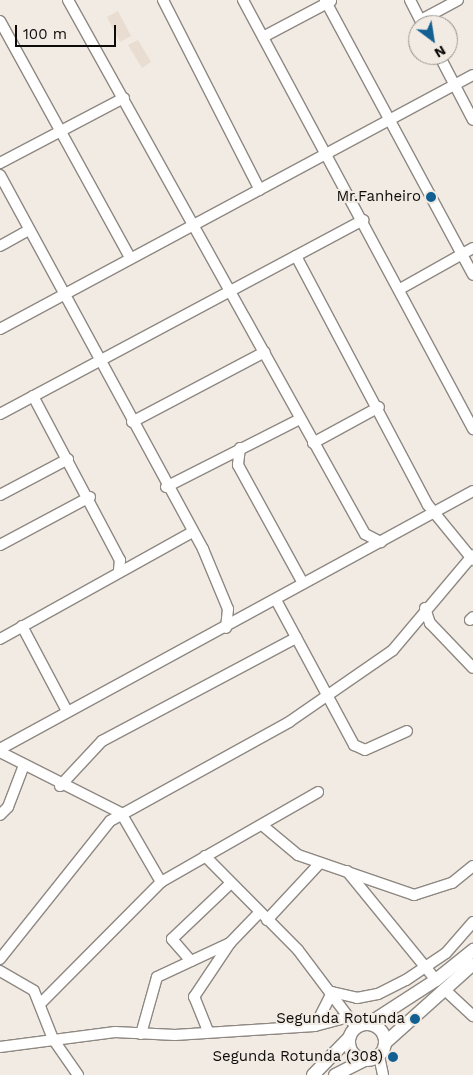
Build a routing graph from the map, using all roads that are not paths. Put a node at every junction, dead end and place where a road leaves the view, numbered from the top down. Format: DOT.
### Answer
graph roads {
  1 [pos="68,0"];
  2 [pos="163,0"];
  3 [pos="243,0"];
  4 [pos="410,0"];
  5 [pos="458,0"];
  6 [pos="328,1"];
  7 [pos="418,15"];
  8 [pos="435,15"];
  9 [pos="0,21"];
  10 [pos="263,37"];
  11 [pos="444,65"];
  12 [pos="473,75"];
  13 [pos="454,85"];
  14 [pos="124,98"];
  15 [pos="388,120"];
  16 [pos="473,120"];
  17 [pos="60,133"];
  18 [pos="324,154"];
  19 [pos="0,163"];
  20 [pos="0,174"];
  21 [pos="260,190"];
  22 [pos="363,220"];
  23 [pos="194,223"];
  24 [pos="29,230"];
  25 [pos="0,246"];
  26 [pos="473,248"];
  27 [pos="462,254"];
  28 [pos="296,256"];
  29 [pos="130,257"];
  30 [pos="473,275"];
  31 [pos="230,288"];
  32 [pos="400,289"];
  33 [pos="62,295"];
  34 [pos="0,329"];
  35 [pos="265,352"];
  36 [pos="97,361"];
  37 [pos="34,396"];
  38 [pos="379,407"];
  39 [pos="0,414"];
  40 [pos="300,419"];
  41 [pos="132,422"];
  42 [pos="473,429"];
  43 [pos="313,443"];
  44 [pos="240,448"];
  45 [pos="223,457"];
  46 [pos="68,459"];
  47 [pos="238,464"];
  48 [pos="166,487"];
  49 [pos="473,491"];
  50 [pos="0,495"];
  51 [pos="90,497"];
  52 [pos="433,513"];
  53 [pos="192,532"];
  54 [pos="365,534"];
  55 [pos="381,542"];
  56 [pos="0,545"];
  57 [pos="362,552"];
  58 [pos="472,558"];
  59 [pos="120,565"];
  60 [pos="303,583"];
  61 [pos="276,600"];
  62 [pos="425,608"];
  63 [pos="228,609"];
  64 [pos="247,617"];
  65 [pos="414,623"];
  66 [pos="430,623"];
  67 [pos="22,626"];
  68 [pos="226,628"];
  69 [pos="296,638"];
  70 [pos="0,639"];
  71 [pos="473,668"];
  72 [pos="327,697"];
  73 [pos="67,711"];
  74 [pos="407,731"];
  75 [pos="0,750"];
  76 [pos="24,765"];
  77 [pos="60,786"];
  78 [pos="318,792"];
  79 [pos="121,814"];
  80 [pos="0,815"];
  81 [pos="262,825"];
  82 [pos="205,856"];
  83 [pos="320,863"];
  84 [pos="473,866"];
  85 [pos="347,872"];
  86 [pos="161,882"];
  87 [pos="230,884"];
  88 [pos="263,916"];
  89 [pos="473,922"];
  90 [pos="230,943"];
  91 [pos="473,950"];
  92 [pos="0,959"];
  93 [pos="191,961"];
  94 [pos="473,964"];
  95 [pos="426,968"];
  96 [pos="2,971"];
  97 [pos="440,984"];
  98 [pos="332,992"];
  99 [pos="42,1002"];
  100 [pos="473,1016"];
  101 [pos="315,1026"];
  102 [pos="355,1027"];
  103 [pos="208,1031"];
  104 [pos="141,1034"];
  105 [pos="53,1039"];
  106 [pos="385,1044"];
  107 [pos="0,1047"];
  108 [pos="379,1056"];
  109 [pos="365,1060"];
  110 [pos="76,1074"];
  111 [pos="313,1075"];
  112 [pos="335,1075"];
  113 [pos="383,1075"];
  1 -- 14 [label="street"];
  2 -- 21 [label="street"];
  3 -- 10 [label="street"];
  4 -- 7 [label="street"];
  5 -- 8 [label="street"];
  6 -- 10 [label="street"];
  6 -- 15 [label="street"];
  9 -- 17 [label="street"];
  10 -- 18 [label="street"];
  11 -- 13 [label="street"];
  12 -- 13 [label="street"];
  13 -- 15 [label="street"];
  13 -- 16 [label="street"];
  14 -- 17 [label="street"];
  14 -- 23 [label="street"];
  15 -- 18 [label="street"];
  15 -- 27 [label="street"];
  17 -- 19 [label="street"];
  17 -- 29 [label="street"];
  18 -- 21 [label="street"];
  18 -- 22 [label="street"];
  20 -- 24 [label="street"];
  21 -- 23 [label="street"];
  22 -- 28 [label="street"];
  22 -- 32 [label="street"];
  23 -- 29 [label="street"];
  23 -- 31 [label="street"];
  24 -- 25 [label="street"];
  24 -- 33 [label="street"];
  26 -- 27 [label="street"];
  27 -- 30 [label="street"];
  27 -- 32 [label="street"];
  28 -- 31 [label="street"];
  28 -- 38 [label="street"];
  29 -- 33 [label="street"];
  31 -- 35 [label="street"];
  31 -- 36 [label="street"];
  32 -- 42 [label="street"];
  33 -- 34 [label="street"];
  33 -- 36 [label="street"];
  35 -- 40 [label="street"];
  35 -- 41 [label="street"];
  36 -- 37 [label="street"];
  36 -- 41 [label="street"];
  37 -- 39 [label="street"];
  37 -- 46 [label="street"];
  38 -- 43 [label="street"];
  38 -- 52 [label="street"];
  40 -- 43 [label="street"];
  40 -- 44 [label="street"];
  41 -- 48 [label="street"];
  43 -- 54 [label="street"];
  44 -- 45 [label="street"];
  44 -- 47 [label="street"];
  45 -- 47 [label="street"];
  45 -- 48 [label="street"];
  46 -- 50 [label="street"];
  46 -- 51 [label="street"];
  47 -- 60 [label="street"];
  48 -- 53 [label="street"];
  49 -- 52 [label="street"];
  51 -- 56 [label="street"];
  51 -- 59 [label="street"];
  52 -- 55 [label="street"];
  52 -- 58 [label="street"];
  53 -- 59 [label="street"];
  53 -- 63 [label="street"];
  54 -- 55 [label="street"];
  54 -- 57 [label="street"];
  55 -- 57 [label="street"];
  57 -- 60 [label="street"];
  58 -- 62 [label="street"];
  59 -- 67 [label="street"];
  60 -- 61 [label="street"];
  61 -- 64 [label="street"];
  61 -- 69 [label="street"];
  62 -- 65 [label="street"];
  62 -- 66 [label="street"];
  63 -- 64 [label="street"];
  63 -- 68 [label="street"];
  64 -- 68 [label="street"];
  65 -- 66 [label="street"];
  65 -- 72 [label="street"];
  66 -- 71 [label="street"];
  67 -- 70 [label="street"];
  67 -- 73 [label="street"];
  68 -- 73 [label="street"];
  69 -- 72 [label="street"];
  69 -- 77 [label="street"];
  72 -- 74 [label="street"];
  72 -- 79 [label="street"];
  73 -- 75 [label="street"];
  75 -- 76 [label="street"];
  76 -- 77 [label="street"];
  76 -- 80 [label="street"];
  77 -- 79 [label="street"];
  78 -- 81 [label="street"];
  79 -- 86 [label="street"];
  79 -- 92 [label="street"];
  81 -- 82 [label="street"];
  81 -- 83 [label="street"];
  82 -- 86 [label="street"];
  82 -- 87 [label="street"];
  83 -- 85 [label="street"];
  83 -- 88 [label="street"];
  84 -- 85 [label="street"];
  85 -- 95 [label="street"];
  86 -- 99 [label="street"];
  87 -- 88 [label="street"];
  87 -- 93 [label="street"];
  88 -- 90 [label="street"];
  88 -- 98 [label="street"];
  89 -- 95 [label="street"];
  90 -- 93 [label="street"];
  90 -- 103 [label="street"];
  91 -- 97 [label="main road"];
  92 -- 96 [label="street"];
  93 -- 104 [label="street"];
  94 -- 97 [label="main road"];
  95 -- 97 [label="street"];
  95 -- 98 [label="street"];
  96 -- 99 [label="street"];
  97 -- 100 [label="street"];
  97 -- 102 [label="main road"];
  97 -- 106 [label="main road"];
  98 -- 101 [label="street"];
  98 -- 102 [label="street"];
  99 -- 105 [label="street"];
  101 -- 102 [label="street"];
  101 -- 103 [label="street"];
  102 -- 106 [label="main road"];
  102 -- 109 [label="main road"];
  102 -- 111 [label="main road"];
  103 -- 104 [label="street"];
  104 -- 105 [label="street"];
  105 -- 107 [label="street"];
  105 -- 110 [label="street"];
  106 -- 108 [label="main road"];
  108 -- 109 [label="main road"];
  108 -- 113 [label="street"];
  109 -- 112 [label="main road"];
}
